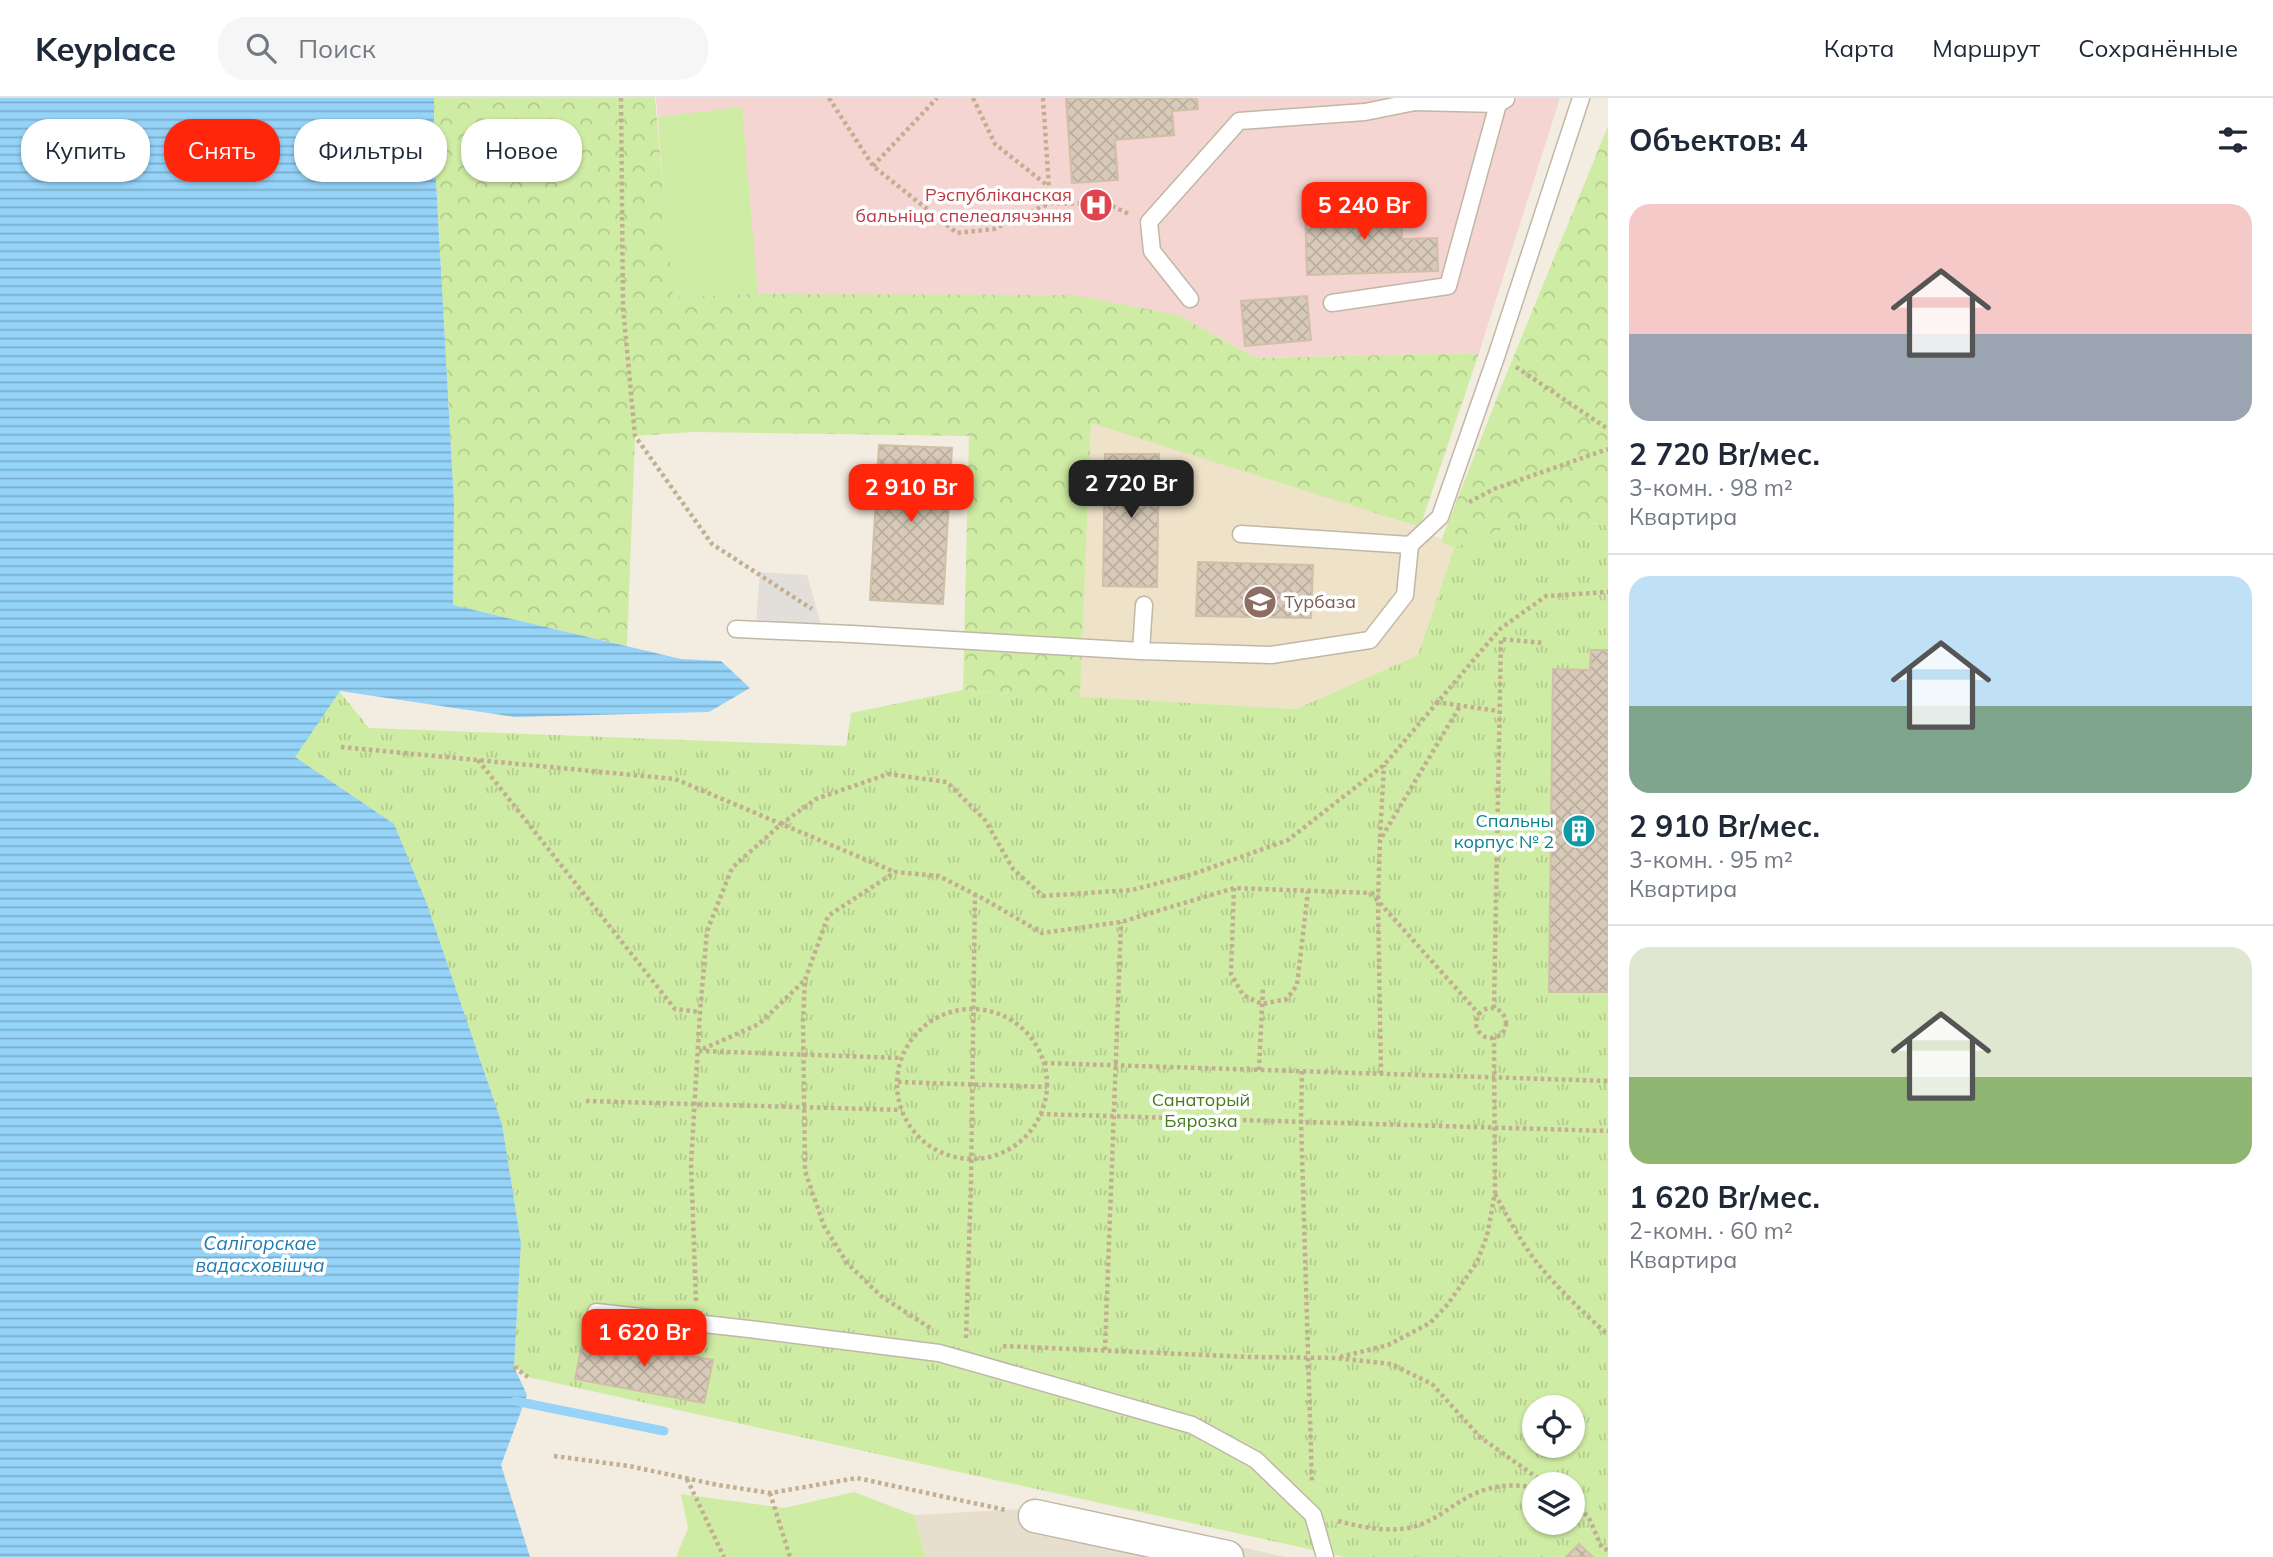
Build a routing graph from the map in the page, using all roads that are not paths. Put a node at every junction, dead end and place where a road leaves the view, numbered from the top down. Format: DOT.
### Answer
graph roads {
  1 [pos="1581,98"];
  2 [pos="1413,100"];
  3 [pos="1502,101"];
  4 [pos="1190,299"];
  5 [pos="1332,303"];
  6 [pos="1241,534"];
  7 [pos="1409,545"];
  8 [pos="1144,605"];
  9 [pos="736,629"];
  10 [pos="1141,651"];
  11 [pos="596,1312"];
  12 [pos="1035,1516"];
  13 [pos="1227,1557"];
  14 [pos="1325,1557"];
  1 -- 7 [label="lane"];
  2 -- 3 [label="lane"];
  2 -- 4 [label="lane"];
  3 -- 5 [label="lane"];
  6 -- 7 [label="lane"];
  7 -- 10 [label="lane"];
  8 -- 10 [label="lane"];
  9 -- 10 [label="lane"];
  11 -- 14 [label="lane"];
  12 -- 13 [label="street"];
}
